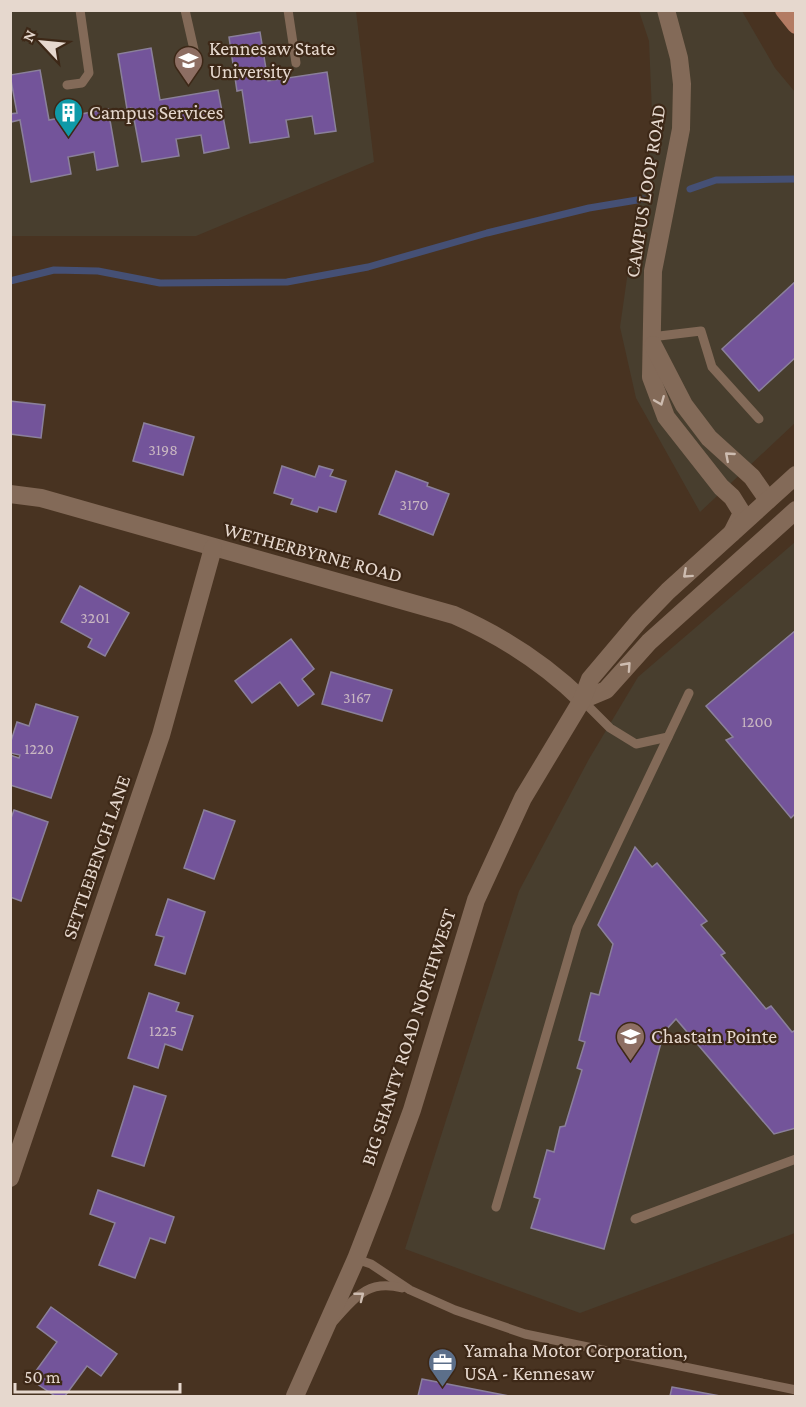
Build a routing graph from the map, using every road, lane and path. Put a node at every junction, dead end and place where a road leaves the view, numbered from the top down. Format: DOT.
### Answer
graph roads {
  1 [pos="80,10"];
  2 [pos="185,10"];
  3 [pos="288,10"];
  4 [pos="666,10"];
  5 [pos="784,10"];
  6 [pos="795,25"];
  7 [pos="195,54"];
  8 [pos="296,63"];
  9 [pos="67,85"];
  10 [pos="652,340"];
  11 [pos="759,419"];
  12 [pos="795,475"];
  13 [pos="10,494"];
  14 [pos="768,500"];
  15 [pos="795,510"];
  16 [pos="730,536"];
  17 [pos="213,548"];
  18 [pos="672,621"];
  19 [pos="690,693"];
  20 [pos="582,700"];
  21 [pos="668,738"];
  22 [pos="795,1159"];
  23 [pos="10,1178"];
  24 [pos="496,1207"];
  25 [pos="635,1219"];
  26 [pos="356,1259"];
  27 [pos="410,1290"];
  28 [pos="322,1335"];
  29 [pos="795,1390"];
  30 [pos="295,1396"];
  1 -- 9 [label="lane"];
  2 -- 7 [label="lane"];
  3 -- 8 [label="lane"];
  4 -- 10 [label="street, CAMPUS LOOP ROAD"];
  5 -- 6 [label="main road"];
  10 -- 11 [label="lane"];
  14 -- 10 [label="street, CAMPUS LOOP ROAD, one-way"];
  10 -- 16 [label="street, CAMPUS LOOP ROAD, one-way"];
  12 -- 14 [label="street, BIG SHANTY ROAD NORTHWEST"];
  13 -- 17 [label="street, WETHERBYRNE ROAD"];
  14 -- 16 [label="street, BIG SHANTY ROAD NORTHWEST"];
  14 -- 18 [label="street"];
  15 -- 18 [label="street"];
  16 -- 20 [label="street, BIG SHANTY ROAD NORTHWEST, one-way"];
  17 -- 20 [label="street, WETHERBYRNE ROAD"];
  17 -- 23 [label="street, SETTLEBENCH LANE"];
  20 -- 18 [label="street, one-way"];
  19 -- 21 [label="lane"];
  20 -- 21 [label="lane"];
  20 -- 26 [label="street, BIG SHANTY ROAD NORTHWEST"];
  21 -- 24 [label="lane"];
  22 -- 25 [label="lane"];
  26 -- 27 [label="lane"];
  26 -- 28 [label="street, BIG SHANTY ROAD NORTHWEST"];
  28 -- 27 [label="lane, one-way"];
  27 -- 29 [label="lane"];
  28 -- 30 [label="street, BIG SHANTY ROAD NORTHWEST"];
}
